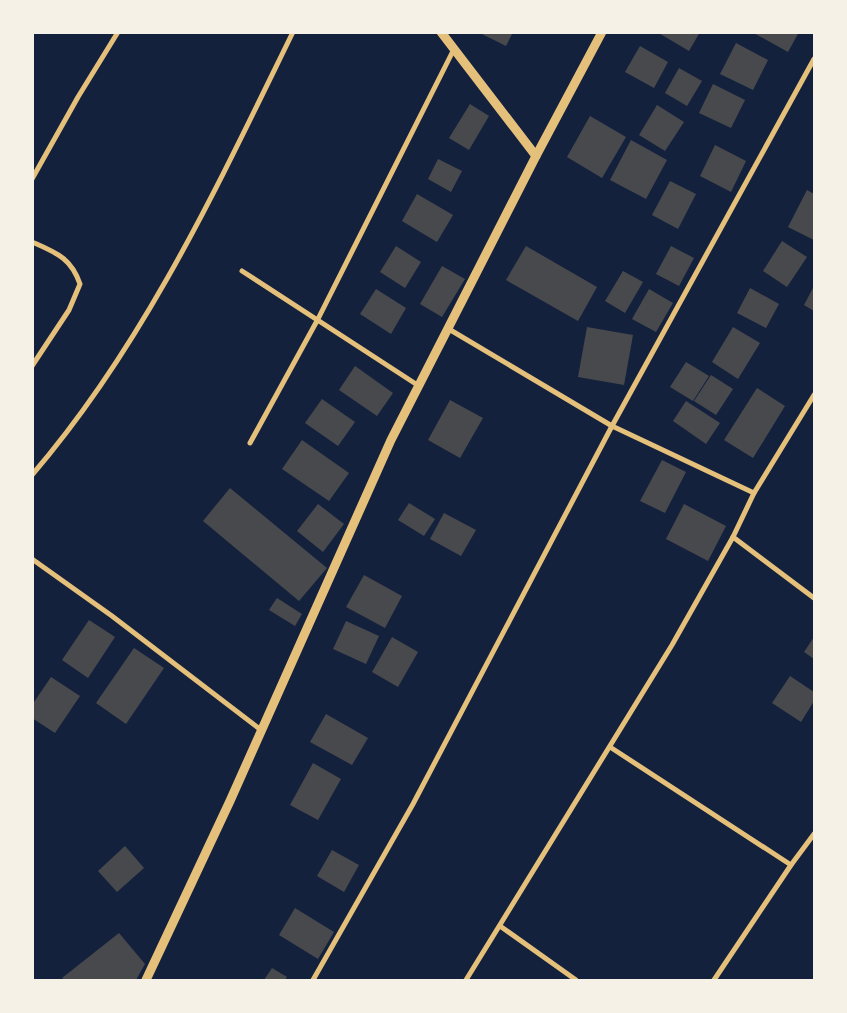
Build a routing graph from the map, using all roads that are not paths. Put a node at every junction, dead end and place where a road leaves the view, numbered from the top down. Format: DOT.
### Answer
graph roads {
  1 [pos="118,32"];
  2 [pos="293,32"];
  3 [pos="442,32"];
  4 [pos="602,32"];
  5 [pos="454,49"];
  6 [pos="814,59"];
  7 [pos="536,156"];
  8 [pos="32,179"];
  9 [pos="32,242"];
  10 [pos="242,271"];
  11 [pos="318,319"];
  12 [pos="447,328"];
  13 [pos="32,366"];
  14 [pos="419,386"];
  15 [pos="814,395"];
  16 [pos="612,426"];
  17 [pos="250,443"];
  18 [pos="32,476"];
  19 [pos="754,493"];
  20 [pos="733,536"];
  21 [pos="32,559"];
  22 [pos="814,598"];
  23 [pos="261,730"];
  24 [pos="610,747"];
  25 [pos="814,834"];
  26 [pos="791,865"];
  27 [pos="500,926"];
  28 [pos="146,980"];
  29 [pos="313,980"];
  30 [pos="466,980"];
  31 [pos="576,980"];
  32 [pos="714,980"];
  1 -- 8 [label="street"];
  2 -- 18 [label="street"];
  3 -- 5 [label="street"];
  4 -- 7 [label="street"];
  5 -- 7 [label="street"];
  5 -- 11 [label="street"];
  6 -- 16 [label="street"];
  7 -- 12 [label="street"];
  9 -- 13 [label="street"];
  10 -- 11 [label="street"];
  11 -- 14 [label="street"];
  11 -- 17 [label="street"];
  12 -- 14 [label="street"];
  12 -- 16 [label="street"];
  14 -- 23 [label="street"];
  15 -- 19 [label="street"];
  16 -- 19 [label="street"];
  16 -- 29 [label="street"];
  19 -- 20 [label="street"];
  20 -- 22 [label="street"];
  20 -- 24 [label="street"];
  21 -- 23 [label="street"];
  23 -- 28 [label="street"];
  24 -- 26 [label="street"];
  24 -- 27 [label="street"];
  25 -- 26 [label="street"];
  26 -- 32 [label="street"];
  27 -- 30 [label="street"];
  27 -- 31 [label="street"];
}
